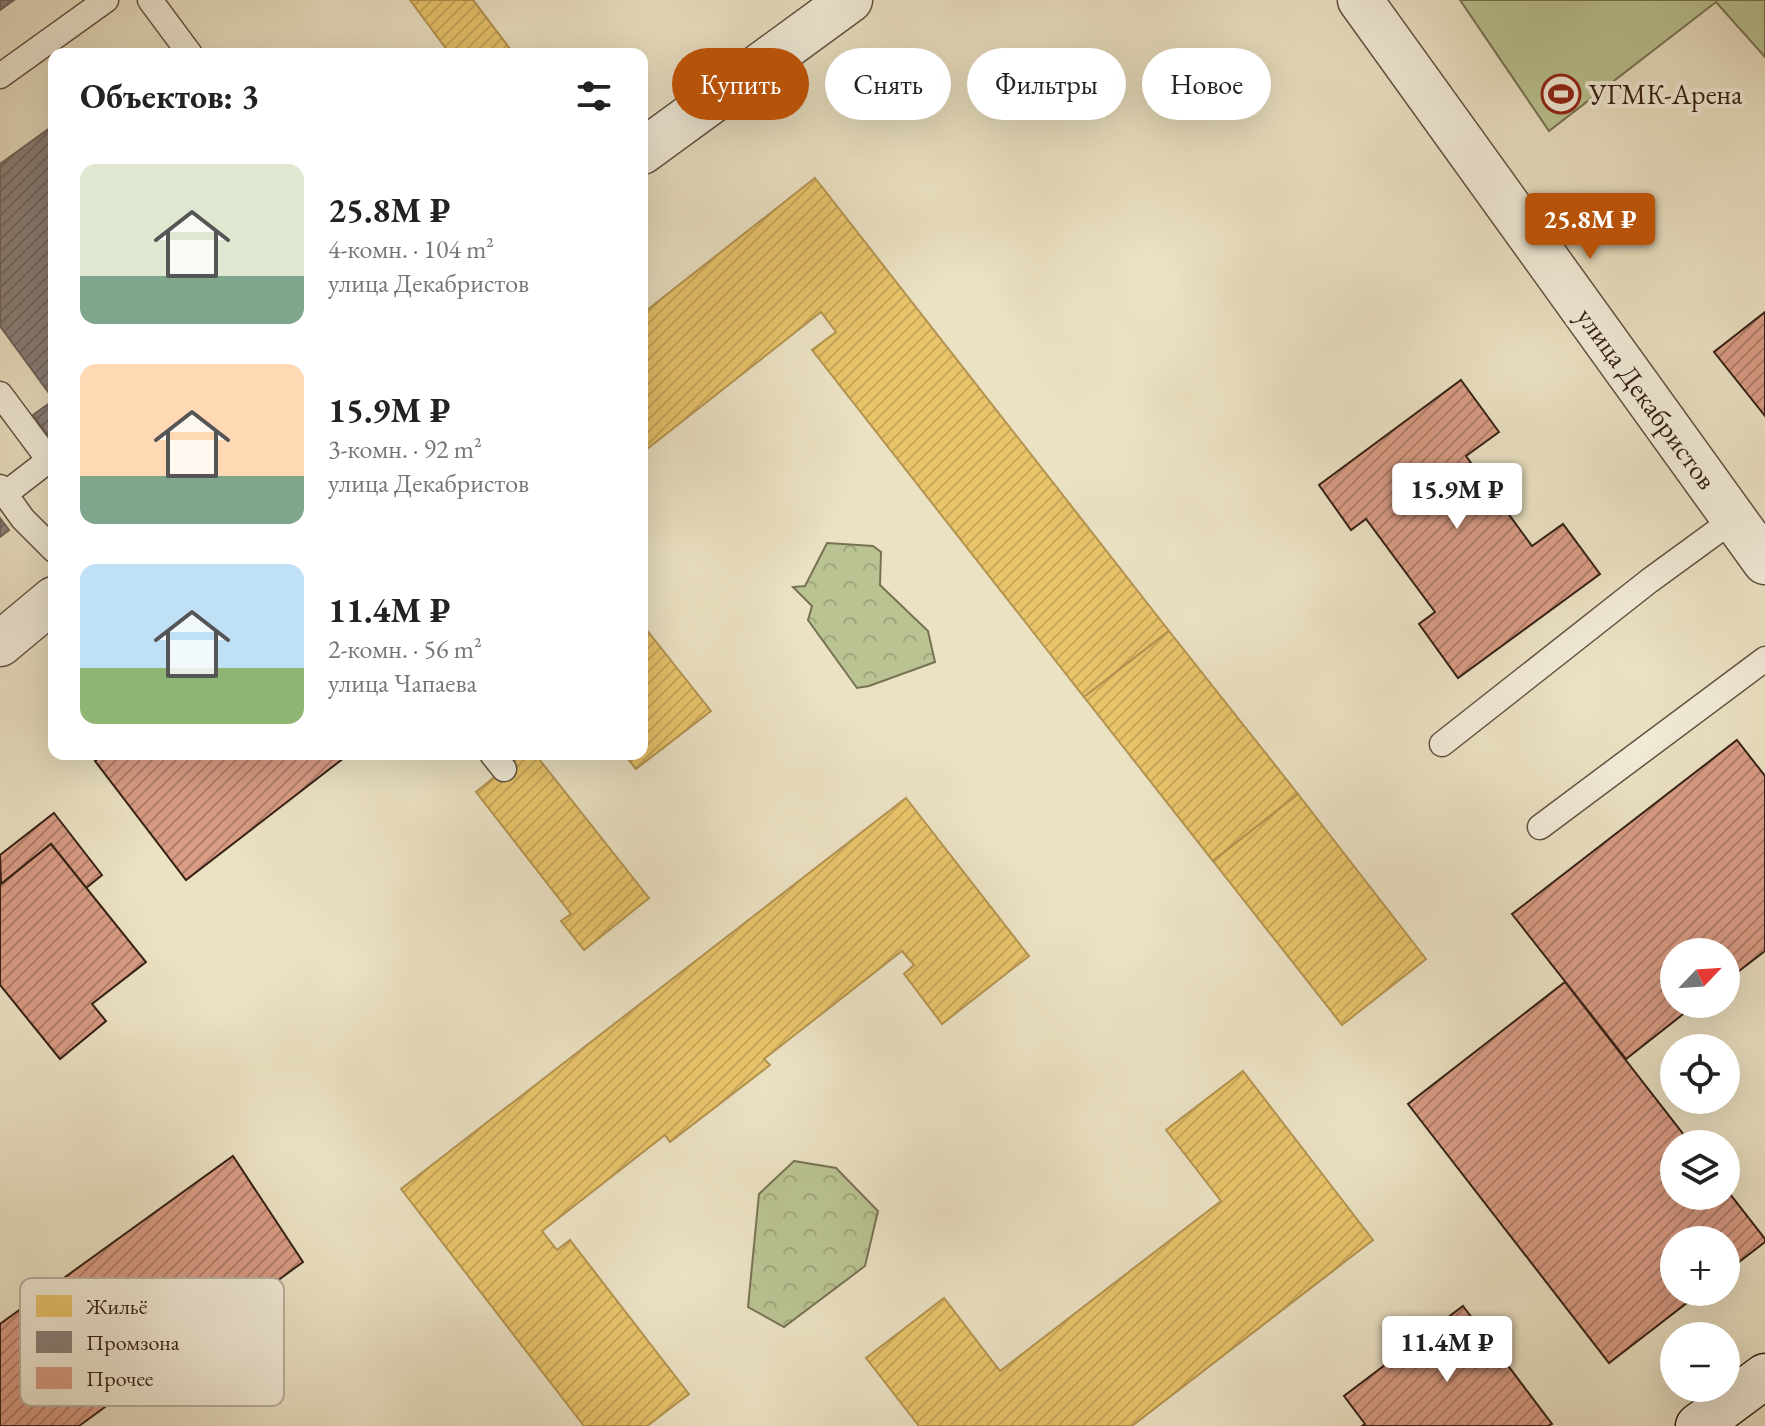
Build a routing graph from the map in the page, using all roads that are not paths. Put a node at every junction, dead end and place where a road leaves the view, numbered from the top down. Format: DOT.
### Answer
graph roads {
  1 [pos="106,0"];
  2 [pos="150,0"];
  3 [pos="850,0"];
  4 [pos="1360,0"];
  5 [pos="186,48"];
  6 [pos="0,76"];
  7 [pos="648,148"];
  8 [pos="0,394"];
  9 [pos="48,459"];
  10 [pos="48,461"];
  11 [pos="3,491"];
  12 [pos="1734,519"];
  13 [pos="48,544"];
  14 [pos="1765,562"];
  15 [pos="48,604"];
  16 [pos="0,643"];
  17 [pos="1765,659"];
  18 [pos="1442,744"];
  19 [pos="1540,827"];
  20 [pos="1765,1376"];
  21 [pos="1698,1426"];
  1 -- 6 [label="lane"];
  2 -- 5 [label="lane"];
  3 -- 7 [label="street"];
  4 -- 12 [label="street, улица Декабристов"];
  8 -- 9 [label="lane"];
  10 -- 11 [label="lane"];
  11 -- 13 [label="lane"];
  12 -- 14 [label="street, улица Декабристов"];
  12 -- 18 [label="lane"];
  15 -- 16 [label="street"];
  17 -- 19 [label="lane"];
  20 -- 21 [label="street"];
}
